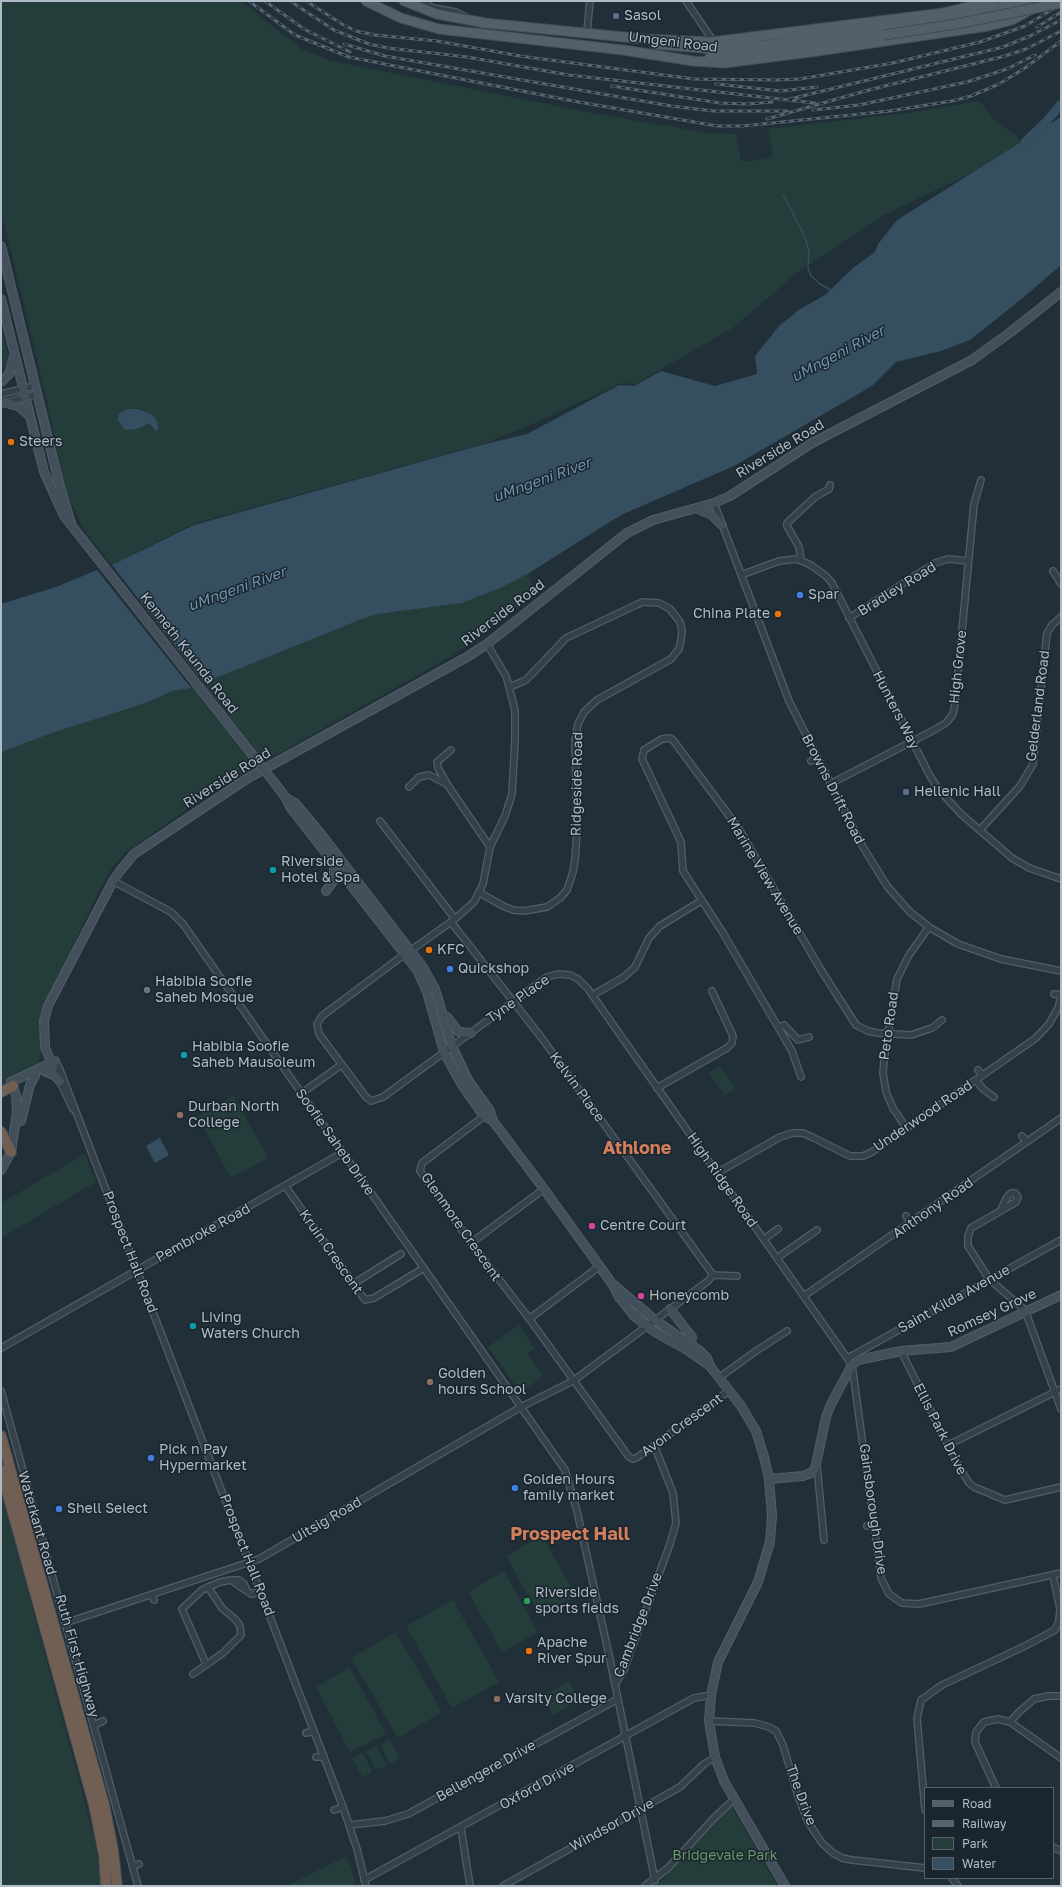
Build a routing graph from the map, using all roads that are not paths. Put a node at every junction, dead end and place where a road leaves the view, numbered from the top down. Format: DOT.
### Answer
graph roads {
  1 [pos="366,1"];
  2 [pos="404,1"];
  3 [pos="422,1"];
  4 [pos="590,1"];
  5 [pos="686,1"];
  6 [pos="993,1"];
  7 [pos="1026,1"];
  8 [pos="1046,1"];
  9 [pos="1061,3"];
  10 [pos="470,20"];
  11 [pos="587,32"];
  12 [pos="885,32"];
  13 [pos="644,38"];
  14 [pos="714,42"];
  15 [pos="653,54"];
  16 [pos="1,246"];
  17 [pos="1061,292"];
  18 [pos="1,299"];
  19 [pos="14,353"];
  20 [pos="1,382"];
  21 [pos="35,386"];
  22 [pos="23,388"];
  23 [pos="1,394"];
  24 [pos="37,394"];
  25 [pos="25,398"];
  26 [pos="3,403"];
  27 [pos="30,417"];
  28 [pos="981,480"];
  29 [pos="830,485"];
  30 [pos="714,503"];
  31 [pos="696,508"];
  32 [pos="71,523"];
  33 [pos="722,525"];
  34 [pos="801,560"];
  35 [pos="968,561"];
  36 [pos="1053,571"];
  37 [pos="741,575"];
  38 [pos="1061,584"];
  39 [pos="1061,617"];
  40 [pos="849,618"];
  41 [pos="487,644"];
  42 [pos="510,687"];
  43 [pos="912,742"];
  44 [pos="893,743"];
  45 [pos="451,750"];
  46 [pos="896,750"];
  47 [pos="817,758"];
  48 [pos="811,761"];
  49 [pos="447,784"];
  50 [pos="830,784"];
  51 [pos="409,787"];
  52 [pos="286,798"];
  53 [pos="380,821"];
  54 [pos="980,830"];
  55 [pos="490,847"];
  56 [pos="334,863"];
  57 [pos="1061,879"];
  58 [pos="113,881"];
  59 [pos="326,891"];
  60 [pos="480,893"];
  61 [pos="701,901"];
  62 [pos="453,920"];
  63 [pos="930,927"];
  64 [pos="408,952"];
  65 [pos="1061,971"];
  66 [pos="712,991"];
  67 [pos="1054,994"];
  68 [pos="593,995"];
  69 [pos="1061,996"];
  70 [pos="513,1001"];
  71 [pos="442,1009"];
  72 [pos="942,1020"];
  73 [pos="778,1027"];
  74 [pos="471,1033"];
  75 [pos="888,1033"];
  76 [pos="45,1034"];
  77 [pos="809,1037"];
  78 [pos="452,1046"];
  79 [pos="45,1047"];
  80 [pos="444,1052"];
  81 [pos="55,1064"];
  82 [pos="341,1065"];
  83 [pos="978,1070"];
  84 [pos="44,1071"];
  85 [pos="34,1074"];
  86 [pos="983,1075"];
  87 [pos="801,1077"];
  88 [pos="976,1080"];
  89 [pos="60,1081"];
  90 [pos="465,1082"];
  91 [pos="12,1084"];
  92 [pos="1,1088"];
  93 [pos="657,1088"];
  94 [pos="1,1092"];
  95 [pos="302,1093"];
  96 [pos="994,1096"];
  97 [pos="76,1114"];
  98 [pos="487,1114"];
  99 [pos="1061,1118"];
  100 [pos="907,1129"];
  101 [pos="1,1132"];
  102 [pos="1022,1136"];
  103 [pos="1027,1142"];
  104 [pos="12,1148"];
  105 [pos="342,1153"];
  106 [pos="1,1170"];
  107 [pos="717,1173"];
  108 [pos="286,1187"];
  109 [pos="544,1189"];
  110 [pos="1001,1210"];
  111 [pos="906,1216"];
  112 [pos="911,1223"];
  113 [pos="778,1229"];
  114 [pos="817,1230"];
  115 [pos="764,1240"];
  116 [pos="1061,1240"];
  117 [pos="471,1243"];
  118 [pos="401,1254"];
  119 [pos="777,1258"];
  120 [pos="600,1266"];
  121 [pos="424,1268"];
  122 [pos="137,1270"];
  123 [pos="713,1274"];
  124 [pos="737,1276"];
  125 [pos="989,1279"];
  126 [pos="353,1284"];
  127 [pos="614,1285"];
  128 [pos="1061,1295"];
  129 [pos="804,1296"];
  130 [pos="670,1309"];
  131 [pos="1026,1312"];
  132 [pos="529,1319"];
  133 [pos="655,1320"];
  134 [pos="646,1326"];
  135 [pos="788,1331"];
  136 [pos="876,1342"];
  137 [pos="689,1347"];
  138 [pos="1,1348"];
  139 [pos="901,1351"];
  140 [pos="878,1355"];
  141 [pos="850,1362"];
  142 [pos="720,1377"];
  143 [pos="573,1381"];
  144 [pos="1061,1389"];
  145 [pos="730,1390"];
  146 [pos="1,1391"];
  147 [pos="1055,1392"];
  148 [pos="521,1407"];
  149 [pos="1061,1409"];
  150 [pos="1,1436"];
  151 [pos="654,1445"];
  152 [pos="948,1445"];
  153 [pos="817,1465"];
  154 [pos="2,1475"];
  155 [pos="769,1479"];
  156 [pos="1061,1487"];
  157 [pos="874,1525"];
  158 [pos="867,1526"];
  159 [pos="824,1540"];
  160 [pos="250,1562"];
  161 [pos="1061,1573"];
  162 [pos="1053,1575"];
  163 [pos="208,1587"];
  164 [pos="261,1592"];
  165 [pos="152,1594"];
  166 [pos="154,1600"];
  167 [pos="65,1623"];
  168 [pos="284,1650"];
  169 [pos="277,1653"];
  170 [pos="206,1664"];
  171 [pos="193,1674"];
  172 [pos="615,1684"];
  173 [pos="711,1695"];
  174 [pos="1061,1696"];
  175 [pos="618,1699"];
  176 [pos="103,1721"];
  177 [pos="709,1721"];
  178 [pos="1010,1722"];
  179 [pos="94,1725"];
  180 [pos="314,1731"];
  181 [pos="306,1733"];
  182 [pos="625,1736"];
  183 [pos="316,1757"];
  184 [pos="323,1757"];
  185 [pos="715,1757"];
  186 [pos="1061,1758"];
  187 [pos="996,1787"];
  188 [pos="924,1798"];
  189 [pos="733,1800"];
  190 [pos="343,1807"];
  191 [pos="640,1809"];
  192 [pos="334,1810"];
  193 [pos="349,1825"];
  194 [pos="461,1828"];
  195 [pos="924,1868"];
  196 [pos="655,1880"];
  197 [pos="365,1883"];
  198 [pos="106,1886"];
  199 [pos="117,1886"];
  200 [pos="138,1886"];
  201 [pos="470,1886"];
  202 [pos="503,1886"];
  203 [pos="645,1886"];
  204 [pos="785,1886"];
  1 -- 15 [label="main road, Umgeni Road"];
  2 -- 10 [label="main road, Umgeni Road"];
  3 -- 10 [label="street"];
  4 -- 11 [label="street"];
  5 -- 14 [label="street"];
  6 -- 14 [label="main road, Umgeni Road"];
  7 -- 12 [label="main road"];
  8 -- 15 [label="main road, Umgeni Road"];
  9 -- 12 [label="main road, bridge"];
  10 -- 11 [label="main road, Umgeni Road"];
  11 -- 13 [label="main road, Umgeni Road"];
  12 -- 13 [label="main road"];
  12 -- 15 [label="main road"];
  13 -- 14 [label="main road, Umgeni Road"];
  16 -- 21 [label="main road, Kenneth Kaunda Road"];
  17 -- 30 [label="main road, Riverside Road"];
  18 -- 19 [label="main road, Kenneth Kaunda Road"];
  19 -- 20 [label="main road"];
  19 -- 22 [label="main road, Kenneth Kaunda Road"];
  21 -- 22 [label="street"];
  21 -- 24 [label="main road, Kenneth Kaunda Road"];
  22 -- 23 [label="street"];
  22 -- 25 [label="main road, Kenneth Kaunda Road"];
  24 -- 25 [label="street"];
  24 -- 32 [label="main road, Kenneth Kaunda Road"];
  25 -- 26 [label="street"];
  25 -- 27 [label="main road, Kenneth Kaunda Road"];
  26 -- 27 [label="main road"];
  27 -- 32 [label="main road, Kenneth Kaunda Road"];
  28 -- 35 [label="street, High Grove"];
  29 -- 34 [label="street"];
  30 -- 31 [label="main road, Riverside Road"];
  30 -- 33 [label="street, Browns Drift Road"];
  31 -- 33 [label="main road"];
  31 -- 41 [label="main road, Riverside Road"];
  32 -- 52 [label="main road, Kenneth Kaunda Road, bridge"];
  33 -- 37 [label="street, Browns Drift Road"];
  34 -- 37 [label="street"];
  34 -- 40 [label="street, Hunters Way"];
  35 -- 40 [label="street, Bradley Road"];
  35 -- 43 [label="street, High Grove"];
  36 -- 38 [label="street"];
  37 -- 47 [label="street, Browns Drift Road"];
  39 -- 54 [label="street, Gelderland Road"];
  40 -- 43 [label="street, Hunters Way"];
  41 -- 42 [label="street"];
  41 -- 58 [label="main road, Riverside Road"];
  42 -- 55 [label="street"];
  42 -- 60 [label="street, Ridgeside Road"];
  43 -- 46 [label="street, High Grove"];
  43 -- 54 [label="street, Hunters Way"];
  44 -- 46 [label="street"];
  45 -- 49 [label="street"];
  46 -- 50 [label="street, High Grove"];
  47 -- 48 [label="street"];
  47 -- 50 [label="street, Browns Drift Road"];
  49 -- 51 [label="street"];
  49 -- 55 [label="street"];
  50 -- 63 [label="street, Browns Drift Road"];
  52 -- 56 [label="main road, Kenneth Kaunda Road"];
  52 -- 64 [label="main road, Kenneth Kaunda Road"];
  53 -- 62 [label="street, Kelvin Place"];
  54 -- 57 [label="street, Hunters Way"];
  55 -- 60 [label="street"];
  56 -- 59 [label="main road"];
  56 -- 64 [label="main road, Kenneth Kaunda Road"];
  58 -- 76 [label="main road, Riverside Road"];
  58 -- 95 [label="street, Soofie Saheb Drive"];
  60 -- 62 [label="street"];
  61 -- 68 [label="street"];
  61 -- 73 [label="street, Marine View Avenue"];
  61 -- 75 [label="street, Marine View Avenue"];
  62 -- 64 [label="street"];
  62 -- 70 [label="street, Kelvin Place"];
  63 -- 65 [label="street, Browns Drift Road"];
  63 -- 75 [label="street, Peto Road"];
  64 -- 71 [label="main road, Kenneth Kaunda Road"];
  64 -- 80 [label="main road, Kenneth Kaunda Road"];
  64 -- 82 [label="street"];
  66 -- 93 [label="street"];
  67 -- 69 [label="street"];
  68 -- 70 [label="street, Tyne Place"];
  68 -- 93 [label="street, High Ridge Road"];
  69 -- 86 [label="street, Underwood Road"];
  70 -- 74 [label="street, Tyne Place"];
  70 -- 123 [label="street, Kelvin Place"];
  71 -- 74 [label="main road"];
  71 -- 78 [label="main road, Kenneth Kaunda Road"];
  72 -- 75 [label="street, Marine View Avenue"];
  73 -- 77 [label="street"];
  73 -- 87 [label="street, Marine View Avenue"];
  74 -- 78 [label="street, Tyne Place"];
  75 -- 100 [label="street, Peto Road"];
  76 -- 79 [label="main road, Riverside Road"];
  76 -- 81 [label="main road, Riverside Road"];
  78 -- 80 [label="street, Tyne Place"];
  78 -- 90 [label="main road, Kenneth Kaunda Road"];
  79 -- 81 [label="main road, Riverside Road"];
  79 -- 85 [label="main road"];
  80 -- 82 [label="street, Tyne Place"];
  80 -- 90 [label="main road, Kenneth Kaunda Road"];
  81 -- 84 [label="main road"];
  81 -- 85 [label="main road"];
  81 -- 89 [label="street, Prospect Hall Road"];
  81 -- 97 [label="street, Prospect Hall Road"];
  82 -- 95 [label="street"];
  83 -- 86 [label="street"];
  84 -- 85 [label="main road"];
  84 -- 89 [label="main road"];
  85 -- 91 [label="main road"];
  85 -- 104 [label="main road"];
  86 -- 88 [label="street, Underwood Road"];
  88 -- 96 [label="street"];
  88 -- 100 [label="street, Underwood Road"];
  89 -- 97 [label="street, Prospect Hall Road"];
  90 -- 98 [label="main road, Kenneth Kaunda Road"];
  91 -- 92 [label="highway"];
  91 -- 94 [label="highway"];
  91 -- 104 [label="main road"];
  93 -- 107 [label="street, High Ridge Road"];
  95 -- 105 [label="street, Soofie Saheb Drive"];
  97 -- 122 [label="street, Prospect Hall Road"];
  98 -- 109 [label="main road, Kenneth Kaunda Road"];
  98 -- 117 [label="street, Glenmore Crescent"];
  99 -- 103 [label="street, Anthony Road"];
  100 -- 107 [label="street, Underwood Road"];
  101 -- 104 [label="highway"];
  102 -- 103 [label="street"];
  103 -- 112 [label="street, Anthony Road"];
  104 -- 106 [label="main road"];
  105 -- 108 [label="street, Pembroke Road"];
  105 -- 121 [label="street, Soofie Saheb Drive"];
  107 -- 115 [label="street, High Ridge Road"];
  108 -- 122 [label="street, Pembroke Road"];
  108 -- 126 [label="street, Kruin Crescent"];
  109 -- 117 [label="street"];
  109 -- 120 [label="main road, Kenneth Kaunda Road"];
  110 -- 125 [label="street"];
  111 -- 112 [label="street"];
  112 -- 129 [label="street, Anthony Road"];
  113 -- 115 [label="street"];
  114 -- 119 [label="street"];
  115 -- 119 [label="street, High Ridge Road"];
  116 -- 125 [label="street, Saint Kilda Avenue"];
  117 -- 132 [label="street, Glenmore Crescent"];
  118 -- 126 [label="street"];
  119 -- 129 [label="street, High Ridge Road"];
  120 -- 127 [label="main road, Kenneth Kaunda Road"];
  120 -- 132 [label="street"];
  121 -- 126 [label="street, Kruin Crescent"];
  121 -- 148 [label="street, Soofie Saheb Drive"];
  122 -- 138 [label="street, Pembroke Road"];
  122 -- 160 [label="street, Prospect Hall Road"];
  123 -- 124 [label="street"];
  123 -- 130 [label="street"];
  125 -- 131 [label="street"];
  125 -- 136 [label="street, Saint Kilda Avenue"];
  127 -- 133 [label="main road, Kenneth Kaunda Road"];
  127 -- 134 [label="main road, Kenneth Kaunda Road"];
  128 -- 131 [label="main road, Romsey Grove"];
  129 -- 141 [label="street, High Ridge Road"];
  130 -- 133 [label="street"];
  130 -- 137 [label="main road"];
  131 -- 139 [label="main road, Romsey Grove"];
  131 -- 147 [label="street"];
  132 -- 143 [label="street, Glenmore Crescent"];
  133 -- 134 [label="street"];
  133 -- 137 [label="main road, Kenneth Kaunda Road"];
  134 -- 137 [label="main road, Kenneth Kaunda Road"];
  134 -- 143 [label="street"];
  135 -- 142 [label="street"];
  136 -- 140 [label="street"];
  136 -- 141 [label="street, Saint Kilda Avenue"];
  137 -- 142 [label="main road, Kenneth Kaunda Road"];
  139 -- 140 [label="main road, Romsey Grove"];
  139 -- 152 [label="street, Ellis Park Drive"];
  140 -- 141 [label="main road, Romsey Grove"];
  141 -- 153 [label="main road"];
  141 -- 157 [label="street, Gainsborough Drive"];
  142 -- 145 [label="main road, Kenneth Kaunda Road"];
  143 -- 148 [label="street, Uitsig Road"];
  143 -- 151 [label="street, Avon Crescent"];
  144 -- 147 [label="street"];
  145 -- 151 [label="street, Avon Crescent"];
  145 -- 155 [label="main road, Kenneth Kaunda Road"];
  146 -- 167 [label="street, Waterkant Road"];
  147 -- 149 [label="street"];
  147 -- 152 [label="street"];
  148 -- 160 [label="street, Uitsig Road"];
  148 -- 172 [label="street, Soofie Saheb Drive"];
  150 -- 199 [label="highway, Ruth First Highway"];
  151 -- 172 [label="street, Cambridge Drive"];
  152 -- 156 [label="street, Ellis Park Drive"];
  153 -- 155 [label="main road"];
  153 -- 159 [label="street"];
  154 -- 198 [label="highway, Ruth First Highway"];
  155 -- 173 [label="main road, Kenneth Kaunda Road"];
  157 -- 158 [label="street"];
  157 -- 162 [label="street, Gainsborough Drive"];
  160 -- 164 [label="street, Prospect Hall Road"];
  160 -- 165 [label="street, Uitsig Road"];
  161 -- 162 [label="street, Gainsborough Drive"];
  162 -- 188 [label="street"];
  163 -- 164 [label="street"];
  163 -- 170 [label="street"];
  163 -- 170 [label="street"];
  164 -- 168 [label="street, Prospect Hall Road"];
  165 -- 166 [label="street"];
  165 -- 167 [label="street, Uitsig Road"];
  167 -- 179 [label="street, Waterkant Road"];
  168 -- 169 [label="street"];
  168 -- 180 [label="street, Prospect Hall Road"];
  170 -- 171 [label="street"];
  172 -- 175 [label="street, Cambridge Drive"];
  173 -- 177 [label="main road, Kenneth Kaunda Road"];
  173 -- 182 [label="street, Oxford Drive"];
  174 -- 178 [label="street"];
  175 -- 182 [label="street, Cambridge Drive"];
  175 -- 193 [label="street, Bellengere Drive"];
  176 -- 179 [label="street"];
  177 -- 185 [label="main road, Kenneth Kaunda Road"];
  177 -- 195 [label="street, The Drive"];
  178 -- 186 [label="street"];
  178 -- 187 [label="street"];
  179 -- 200 [label="street, Waterkant Road"];
  180 -- 181 [label="street"];
  180 -- 184 [label="street, Prospect Hall Road"];
  182 -- 191 [label="street, Cambridge Drive"];
  182 -- 194 [label="street, Oxford Drive"];
  183 -- 184 [label="street"];
  184 -- 190 [label="street, Prospect Hall Road"];
  185 -- 189 [label="main road, Kenneth Kaunda Road"];
  185 -- 191 [label="street, Windsor Drive"];
  189 -- 196 [label="street"];
  189 -- 204 [label="main road, Kenneth Kaunda Road"];
  190 -- 192 [label="street"];
  190 -- 193 [label="street, Prospect Hall Road"];
  191 -- 196 [label="street, Cambridge Drive"];
  191 -- 202 [label="street, Windsor Drive"];
  193 -- 197 [label="street, Prospect Hall Road"];
  194 -- 197 [label="street, Oxford Drive"];
  194 -- 201 [label="street"];
  196 -- 203 [label="street"];
}
